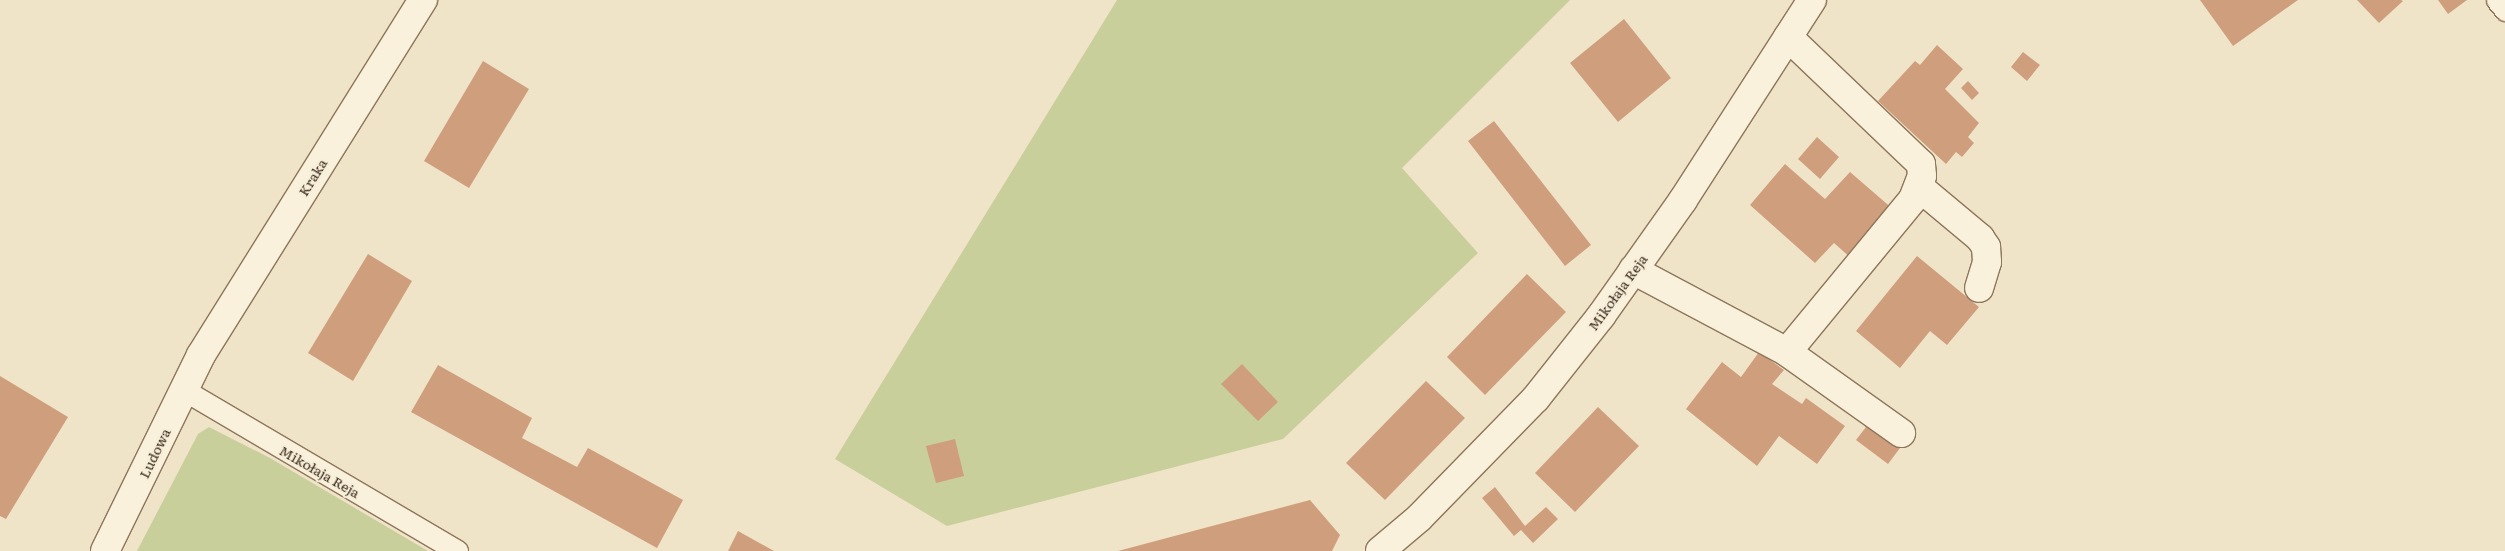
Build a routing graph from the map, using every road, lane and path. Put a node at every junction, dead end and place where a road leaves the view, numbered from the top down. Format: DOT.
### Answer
graph roads {
  1 [pos="423,0"];
  2 [pos="1812,0"];
  3 [pos="2497,0"];
  4 [pos="2505,10"];
  5 [pos="1788,37"];
  6 [pos="1920,187"];
  7 [pos="1633,270"];
  8 [pos="1979,288"];
  9 [pos="1787,352"];
  10 [pos="201,355"];
  11 [pos="184,390"];
  12 [pos="1901,433"];
  13 [pos="104,551"];
  14 [pos="457,551"];
  15 [pos="1380,551"];
  1 -- 10 [label="street, Kraka"];
  2 -- 5 [label="street, Mikołaja Reja"];
  3 -- 4 [label="lane"];
  5 -- 6 [label="street"];
  5 -- 7 [label="street, Mikołaja Reja"];
  6 -- 8 [label="street"];
  6 -- 9 [label="street"];
  7 -- 9 [label="street"];
  7 -- 15 [label="street, Mikołaja Reja"];
  9 -- 12 [label="street"];
  10 -- 11 [label="street, Ludowa"];
  11 -- 13 [label="street, Ludowa"];
  11 -- 14 [label="lane, Mikołaja Reja"];
}
